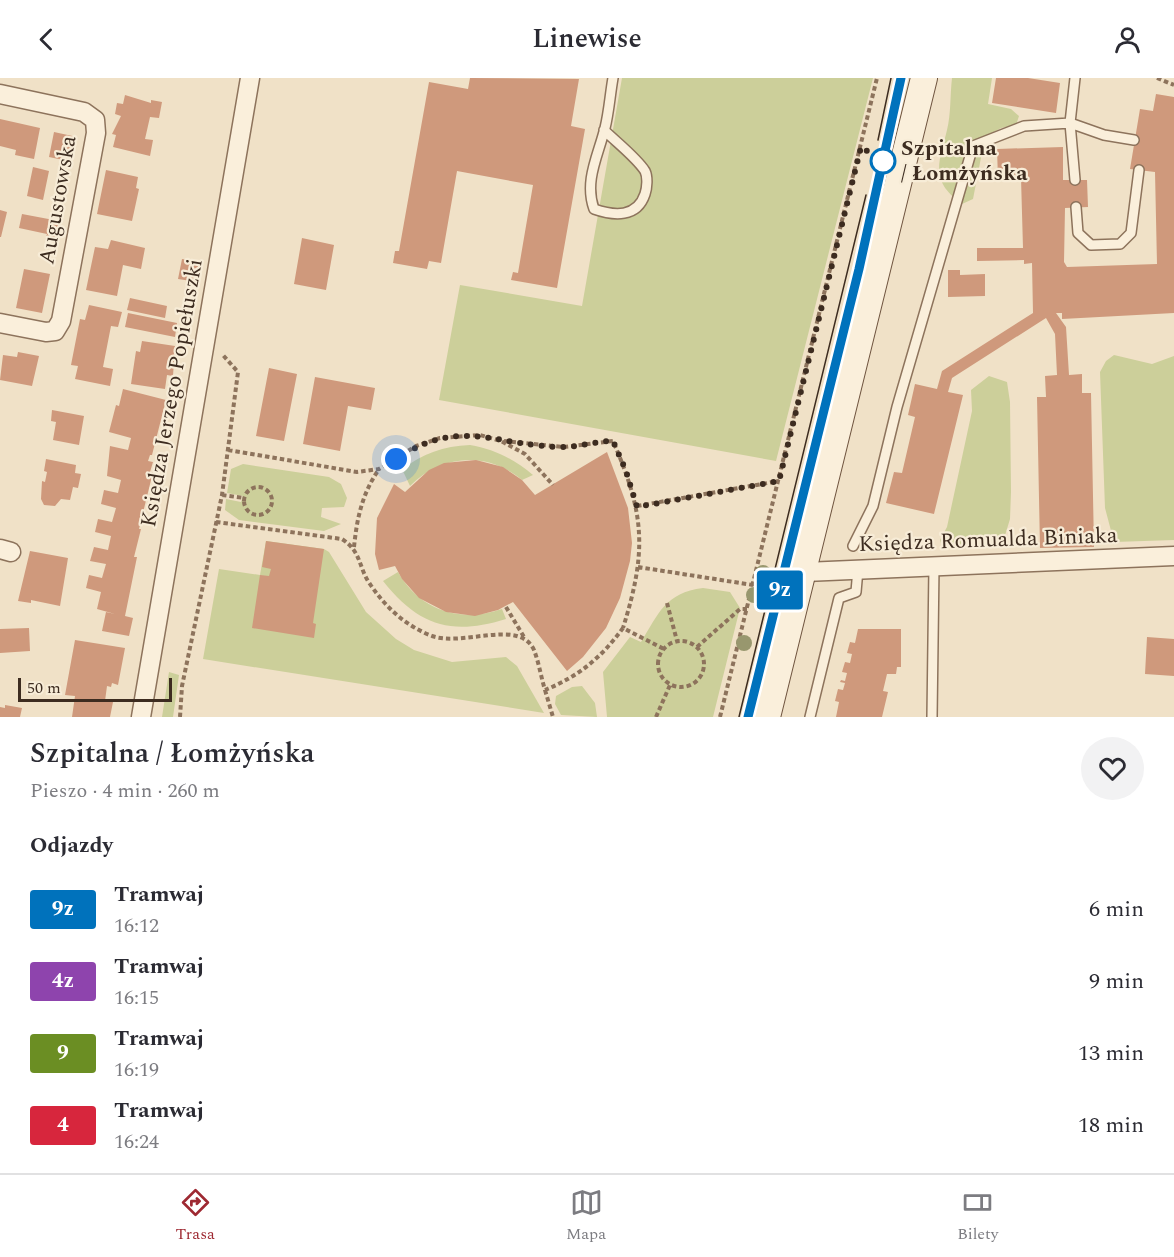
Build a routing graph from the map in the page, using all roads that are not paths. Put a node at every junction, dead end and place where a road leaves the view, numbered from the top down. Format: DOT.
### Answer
graph roads {
  1 [pos="250,78"];
  2 [pos="613,78"];
  3 [pos="924,78"];
  4 [pos="1076,78"];
  5 [pos="0,94"];
  6 [pos="1070,123"];
  7 [pos="604,130"];
  8 [pos="1134,140"];
  9 [pos="1138,170"];
  10 [pos="1075,180"];
  11 [pos="1076,207"];
  12 [pos="0,323"];
  13 [pos="853,546"];
  14 [pos="1174,556"];
  15 [pos="934,566"];
  16 [pos="858,569"];
  17 [pos="805,572"];
  18 [pos="141,717"];
  19 [pos="767,717"];
  20 [pos="810,717"];
  21 [pos="932,717"];
  1 -- 18 [label="street, Księdza Jerzego Popiełuszki"];
  2 -- 7 [label="lane"];
  3 -- 17 [label="street"];
  4 -- 6 [label="lane"];
  5 -- 12 [label="street, Augustowska"];
  6 -- 8 [label="lane"];
  6 -- 10 [label="lane"];
  6 -- 13 [label="lane"];
  7 -- 7 [label="lane"];
  9 -- 11 [label="lane"];
  14 -- 15 [label="street, Księdza Romualda Biniaka"];
  15 -- 16 [label="street, Księdza Romualda Biniaka"];
  15 -- 21 [label="lane"];
  16 -- 17 [label="street, Księdza Romualda Biniaka"];
  16 -- 20 [label="lane"];
  17 -- 19 [label="street"];
}
